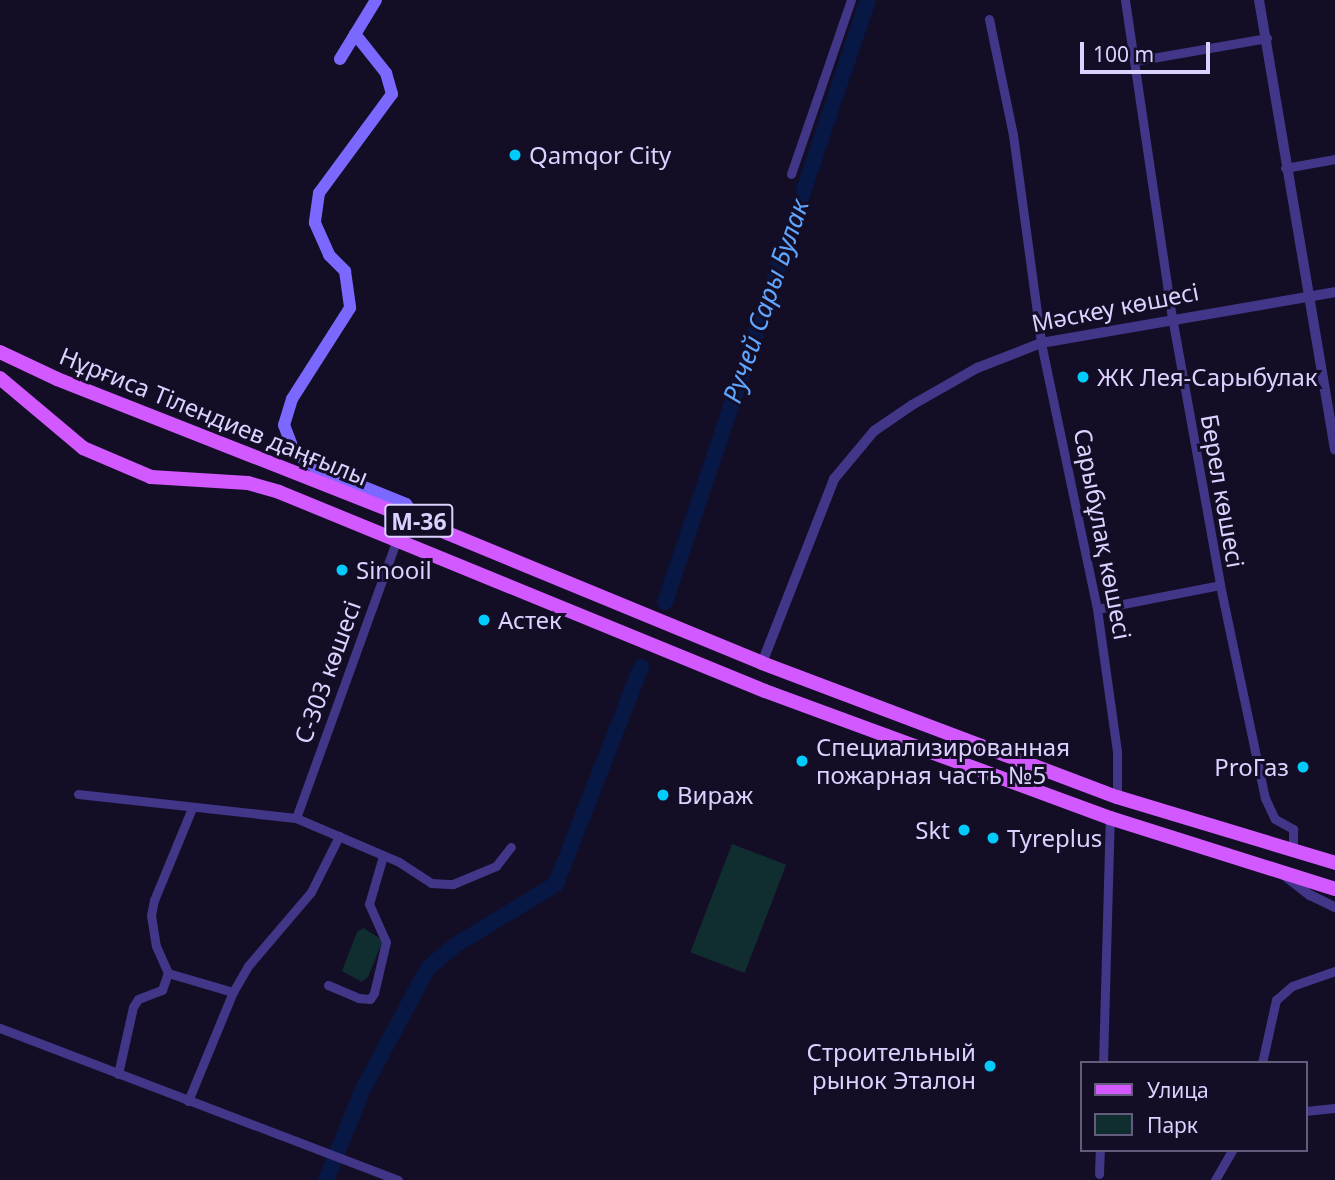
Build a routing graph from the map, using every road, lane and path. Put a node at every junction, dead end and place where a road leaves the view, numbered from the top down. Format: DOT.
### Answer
graph roads {
  1 [pos="376,0"];
  2 [pos="851,0"];
  3 [pos="1125,0"];
  4 [pos="1259,0"];
  5 [pos="989,19"];
  6 [pos="355,34"];
  7 [pos="1267,38"];
  8 [pos="340,58"];
  9 [pos="1135,61"];
  10 [pos="1335,159"];
  11 [pos="1285,168"];
  12 [pos="791,174"];
  13 [pos="1335,292"];
  14 [pos="1308,296"];
  15 [pos="1172,317"];
  16 [pos="1041,343"];
  17 [pos="7,355"];
  18 [pos="2,379"];
  19 [pos="1331,400"];
  20 [pos="1335,450"];
  21 [pos="418,521"];
  22 [pos="397,540"];
  23 [pos="1220,584"];
  24 [pos="574,585"];
  25 [pos="565,606"];
  26 [pos="1097,609"];
  27 [pos="762,663"];
  28 [pos="753,686"];
  29 [pos="78,794"];
  30 [pos="1117,797"];
  31 [pos="192,808"];
  32 [pos="296,818"];
  33 [pos="1110,818"];
  34 [pos="339,836"];
  35 [pos="511,847"];
  36 [pos="1293,850"];
  37 [pos="383,856"];
  38 [pos="1335,863"];
  39 [pos="1282,873"];
  40 [pos="1335,889"];
  41 [pos="1335,907"];
  42 [pos="1335,971"];
  43 [pos="168,973"];
  44 [pos="328,985"];
  45 [pos="233,992"];
  46 [pos="0,1028"];
  47 [pos="1103,1061"];
  48 [pos="1262,1061"];
  49 [pos="118,1074"];
  50 [pos="188,1101"];
  51 [pos="1335,1108"];
  52 [pos="1307,1111"];
  53 [pos="1100,1152"];
  54 [pos="1231,1152"];
  55 [pos="1099,1174"];
  56 [pos="398,1180"];
  57 [pos="1215,1180"];
  1 -- 6 [label="main road"];
  2 -- 12 [label="street"];
  3 -- 9 [label="street, Берел көшесі"];
  4 -- 7 [label="street"];
  5 -- 16 [label="street, Сарыбұлақ көшесі"];
  6 -- 8 [label="main road"];
  6 -- 21 [label="main road"];
  7 -- 9 [label="street"];
  7 -- 11 [label="street"];
  9 -- 15 [label="street, Берел көшесі"];
  10 -- 11 [label="street"];
  11 -- 14 [label="street"];
  13 -- 14 [label="street, Мәскеу көшесі"];
  14 -- 15 [label="street, Мәскеу көшесі"];
  14 -- 19 [label="street"];
  15 -- 16 [label="street, Мәскеу көшесі"];
  15 -- 23 [label="street, Берел көшесі"];
  16 -- 26 [label="street, Сарыбұлақ көшесі"];
  16 -- 27 [label="street, Мәскеу көшесі"];
  17 -- 18 [label="main road"];
  17 -- 21 [label="main road, Нұрғиса Тілендиев даңғылы / M-36"];
  18 -- 22 [label="main road, Нұрғиса Тілендиев даңғылы / M-36"];
  19 -- 20 [label="street"];
  21 -- 24 [label="main road, Нұрғиса Тілендиев даңғылы / M-36"];
  22 -- 25 [label="main road, Нұрғиса Тілендиев даңғылы / M-36"];
  22 -- 32 [label="street, С-303 көшесі"];
  23 -- 26 [label="street"];
  23 -- 36 [label="street, Берел көшесі"];
  24 -- 25 [label="main road"];
  24 -- 27 [label="main road, Нұрғиса Тілендиев даңғылы / M-36"];
  25 -- 28 [label="main road, Нұрғиса Тілендиев даңғылы / M-36"];
  26 -- 30 [label="street, Сарыбұлақ көшесі"];
  27 -- 28 [label="main road, Мәскеу көшесі"];
  27 -- 30 [label="main road, M-36"];
  28 -- 33 [label="main road, M-36"];
  29 -- 31 [label="street"];
  30 -- 33 [label="main road, Сарыбұлақ көшесі"];
  30 -- 36 [label="main road, M-36"];
  31 -- 32 [label="street"];
  31 -- 43 [label="street"];
  32 -- 34 [label="street"];
  33 -- 39 [label="main road, M-36"];
  33 -- 47 [label="street, Сарыбұлақ көшесі"];
  34 -- 37 [label="street"];
  34 -- 45 [label="street"];
  35 -- 37 [label="street"];
  36 -- 38 [label="main road, M-36"];
  37 -- 44 [label="street"];
  39 -- 40 [label="main road, M-36"];
  39 -- 41 [label="street"];
  42 -- 48 [label="street"];
  43 -- 45 [label="street"];
  43 -- 49 [label="street"];
  45 -- 50 [label="street"];
  46 -- 49 [label="street"];
  49 -- 50 [label="street"];
  50 -- 56 [label="street"];
  51 -- 52 [label="street"];
  53 -- 55 [label="street"];
  54 -- 57 [label="street"];
}
